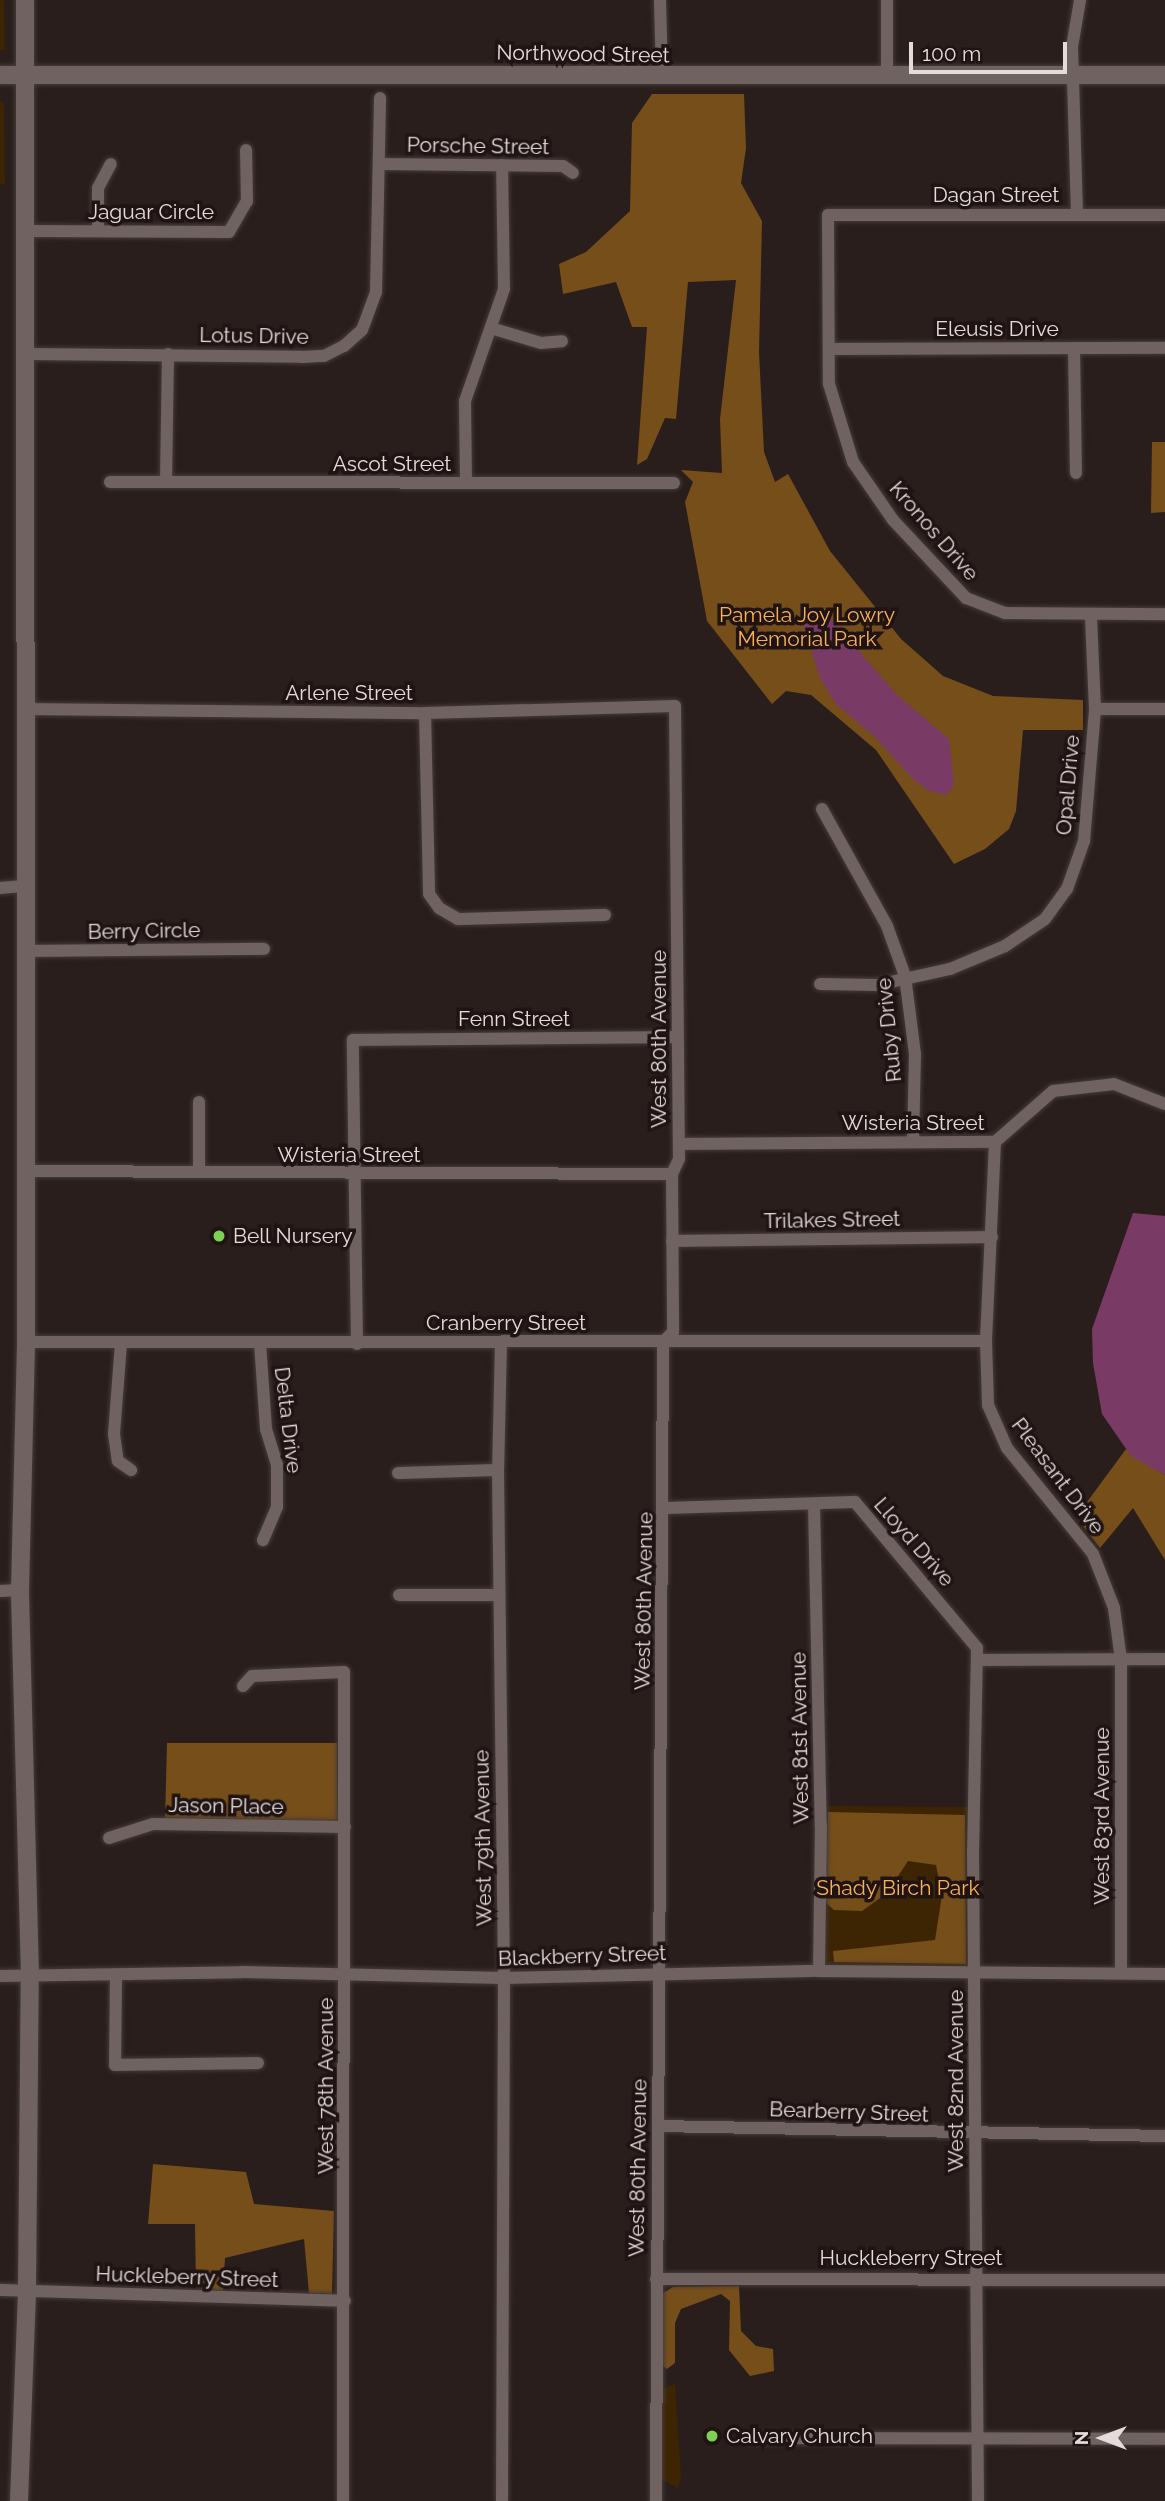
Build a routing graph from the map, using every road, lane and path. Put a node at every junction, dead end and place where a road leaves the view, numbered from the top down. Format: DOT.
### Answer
graph roads {
  1 [pos="24,0"];
  2 [pos="660,0"];
  3 [pos="889,0"];
  4 [pos="1080,0"];
  5 [pos="887,74"];
  6 [pos="0,75"];
  7 [pos="25,75"];
  8 [pos="1165,75"];
  9 [pos="1075,76"];
  10 [pos="662,78"];
  11 [pos="380,98"];
  12 [pos="246,150"];
  13 [pos="111,164"];
  14 [pos="380,164"];
  15 [pos="502,165"];
  16 [pos="573,173"];
  17 [pos="1077,214"];
  18 [pos="828,215"];
  19 [pos="1165,215"];
  20 [pos="98,230"];
  21 [pos="28,231"];
  22 [pos="494,329"];
  23 [pos="562,341"];
  24 [pos="1074,348"];
  25 [pos="1165,348"];
  26 [pos="829,349"];
  27 [pos="28,354"];
  28 [pos="168,354"];
  29 [pos="1076,473"];
  30 [pos="110,482"];
  31 [pos="166,482"];
  32 [pos="466,483"];
  33 [pos="674,484"];
  34 [pos="1165,614"];
  35 [pos="1091,617"];
  36 [pos="675,706"];
  37 [pos="23,709"];
  38 [pos="1095,709"];
  39 [pos="1165,709"];
  40 [pos="425,713"];
  41 [pos="822,809"];
  42 [pos="24,886"];
  43 [pos="0,888"];
  44 [pos="605,915"];
  45 [pos="264,949"];
  46 [pos="25,951"];
  47 [pos="905,976"];
  48 [pos="820,984"];
  49 [pos="677,1037"];
  50 [pos="199,1101"];
  51 [pos="1165,1104"];
  52 [pos="913,1140"];
  53 [pos="995,1142"];
  54 [pos="679,1144"];
  55 [pos="26,1171"];
  56 [pos="199,1172"];
  57 [pos="672,1174"];
  58 [pos="357,1175"];
  59 [pos="992,1237"];
  60 [pos="672,1241"];
  61 [pos="986,1341"];
  62 [pos="26,1342"];
  63 [pos="501,1342"];
  64 [pos="663,1342"];
  65 [pos="121,1343"];
  66 [pos="260,1343"];
  67 [pos="357,1344"];
  68 [pos="131,1470"];
  69 [pos="498,1471"];
  70 [pos="398,1473"];
  71 [pos="814,1504"];
  72 [pos="664,1508"];
  73 [pos="263,1540"];
  74 [pos="20,1590"];
  75 [pos="0,1591"];
  76 [pos="398,1595"];
  77 [pos="499,1595"];
  78 [pos="1165,1659"];
  79 [pos="979,1660"];
  80 [pos="1121,1660"];
  81 [pos="243,1686"];
  82 [pos="345,1827"];
  83 [pos="109,1838"];
  84 [pos="819,1971"];
  85 [pos="659,1972"];
  86 [pos="975,1973"];
  87 [pos="1121,1973"];
  88 [pos="1165,1974"];
  89 [pos="116,1975"];
  90 [pos="345,1975"];
  91 [pos="0,1976"];
  92 [pos="30,1976"];
  93 [pos="504,1978"];
  94 [pos="258,2063"];
  95 [pos="659,2126"];
  96 [pos="976,2134"];
  97 [pos="1165,2136"];
  98 [pos="975,2277"];
  99 [pos="656,2279"];
  100 [pos="1165,2280"];
  101 [pos="0,2290"];
  102 [pos="27,2291"];
  103 [pos="345,2301"];
  104 [pos="749,2438"];
  105 [pos="1165,2439"];
  106 [pos="980,2440"];
  107 [pos="19,2501"];
  108 [pos="343,2501"];
  109 [pos="502,2501"];
  110 [pos="656,2501"];
  111 [pos="978,2501"];
  1 -- 7 [label="street"];
  2 -- 10 [label="street"];
  3 -- 5 [label="street"];
  4 -- 9 [label="street"];
  5 -- 9 [label="street, Northwood Street"];
  5 -- 10 [label="street, Northwood Street"];
  6 -- 7 [label="street, Northwood Street"];
  7 -- 10 [label="street, Northwood Street"];
  7 -- 21 [label="street"];
  8 -- 9 [label="street, Northwood Street"];
  9 -- 17 [label="street"];
  11 -- 14 [label="street, Lotus Drive"];
  12 -- 20 [label="street, Jaguar Circle"];
  13 -- 20 [label="street"];
  14 -- 15 [label="street, Porsche Street"];
  14 -- 28 [label="street, Lotus Drive"];
  15 -- 16 [label="street, Porsche Street"];
  15 -- 22 [label="street"];
  17 -- 18 [label="street, Dagan Street"];
  17 -- 19 [label="street, Dagan Street"];
  18 -- 26 [label="street, Kronos Drive"];
  20 -- 21 [label="street, Jaguar Circle"];
  21 -- 27 [label="street"];
  22 -- 23 [label="street"];
  22 -- 32 [label="street"];
  24 -- 25 [label="street, Eleusis Drive"];
  24 -- 26 [label="street, Eleusis Drive"];
  24 -- 29 [label="street"];
  26 -- 35 [label="street, Kronos Drive"];
  27 -- 28 [label="street, Lotus Drive"];
  27 -- 37 [label="street"];
  28 -- 31 [label="street"];
  30 -- 31 [label="street, Ascot Street"];
  31 -- 32 [label="street, Ascot Street"];
  32 -- 33 [label="street, Ascot Street"];
  34 -- 35 [label="street, Kronos Drive"];
  35 -- 38 [label="street, Opal Drive"];
  36 -- 40 [label="street, Arlene Street"];
  36 -- 49 [label="street, West 80th Avenue"];
  37 -- 40 [label="street, Arlene Street"];
  37 -- 42 [label="street"];
  38 -- 39 [label="street"];
  38 -- 47 [label="street, Opal Drive"];
  40 -- 44 [label="street"];
  41 -- 47 [label="street, Ruby Drive"];
  42 -- 43 [label="street"];
  42 -- 46 [label="street"];
  45 -- 46 [label="street, Berry Circle"];
  46 -- 55 [label="street"];
  47 -- 48 [label="street, Opal Drive"];
  47 -- 52 [label="street, Ruby Drive"];
  49 -- 54 [label="street, West 80th Avenue"];
  49 -- 58 [label="street, Fenn Street"];
  50 -- 56 [label="street"];
  51 -- 53 [label="street, Wisteria Street"];
  52 -- 53 [label="street, Wisteria Street"];
  52 -- 54 [label="street, Wisteria Street"];
  53 -- 59 [label="street, Pleasant Drive"];
  54 -- 57 [label="street, West 80th Avenue"];
  55 -- 56 [label="street, Wisteria Street"];
  55 -- 62 [label="street"];
  56 -- 58 [label="street, Wisteria Street"];
  57 -- 58 [label="street, Wisteria Street"];
  57 -- 60 [label="street, West 80th Avenue"];
  58 -- 67 [label="street"];
  59 -- 60 [label="street, Trilakes Street"];
  59 -- 61 [label="street, Pleasant Drive"];
  60 -- 64 [label="street, West 80th Avenue"];
  61 -- 64 [label="street, Cranberry Street"];
  61 -- 80 [label="street, Pleasant Drive"];
  62 -- 65 [label="street, Cranberry Street"];
  62 -- 74 [label="street"];
  63 -- 64 [label="street, Cranberry Street"];
  63 -- 67 [label="street, Cranberry Street"];
  63 -- 69 [label="street, West 79th Avenue"];
  64 -- 72 [label="street, West 80th Avenue"];
  65 -- 66 [label="street, Cranberry Street"];
  65 -- 68 [label="street"];
  66 -- 67 [label="street, Cranberry Street"];
  66 -- 73 [label="street, Delta Drive"];
  69 -- 70 [label="street"];
  69 -- 77 [label="street, West 79th Avenue"];
  71 -- 72 [label="street, Lloyd Drive"];
  71 -- 79 [label="street, Lloyd Drive"];
  71 -- 84 [label="street, West 81st Avenue"];
  72 -- 85 [label="street, West 80th Avenue"];
  74 -- 75 [label="street"];
  74 -- 92 [label="street"];
  76 -- 77 [label="street"];
  77 -- 93 [label="street, West 79th Avenue"];
  78 -- 80 [label="street"];
  79 -- 80 [label="street"];
  79 -- 86 [label="street, West 82nd Avenue"];
  80 -- 87 [label="street, West 83rd Avenue"];
  81 -- 82 [label="street, West 78th Avenue"];
  82 -- 83 [label="street, Jason Place"];
  82 -- 90 [label="street, West 78th Avenue"];
  84 -- 85 [label="street, Blackberry Street"];
  84 -- 86 [label="street, Blackberry Street"];
  85 -- 93 [label="street, Blackberry Street"];
  85 -- 95 [label="street, West 80th Avenue"];
  86 -- 87 [label="street, Blackberry Street"];
  86 -- 96 [label="street, West 82nd Avenue"];
  87 -- 88 [label="street, Blackberry Street"];
  89 -- 90 [label="street, Blackberry Street"];
  89 -- 92 [label="street, Blackberry Street"];
  89 -- 94 [label="street"];
  90 -- 93 [label="street, Blackberry Street"];
  90 -- 103 [label="street, West 78th Avenue"];
  91 -- 92 [label="street, Blackberry Street"];
  92 -- 102 [label="street"];
  93 -- 109 [label="street, West 79th Avenue"];
  95 -- 96 [label="street, Bearberry Street"];
  95 -- 99 [label="street, West 80th Avenue"];
  96 -- 97 [label="street, Bearberry Street"];
  96 -- 98 [label="street, West 82nd Avenue"];
  98 -- 99 [label="street, Huckleberry Street"];
  98 -- 100 [label="street, Huckleberry Street"];
  98 -- 106 [label="street, West 82nd Avenue"];
  99 -- 110 [label="street, West 80th Avenue"];
  101 -- 102 [label="street, Huckleberry Street"];
  102 -- 103 [label="street, Huckleberry Street"];
  102 -- 107 [label="street"];
  103 -- 108 [label="street, West 78th Avenue"];
  104 -- 106 [label="street"];
  105 -- 106 [label="street"];
  106 -- 111 [label="street, West 82nd Avenue"];
}
